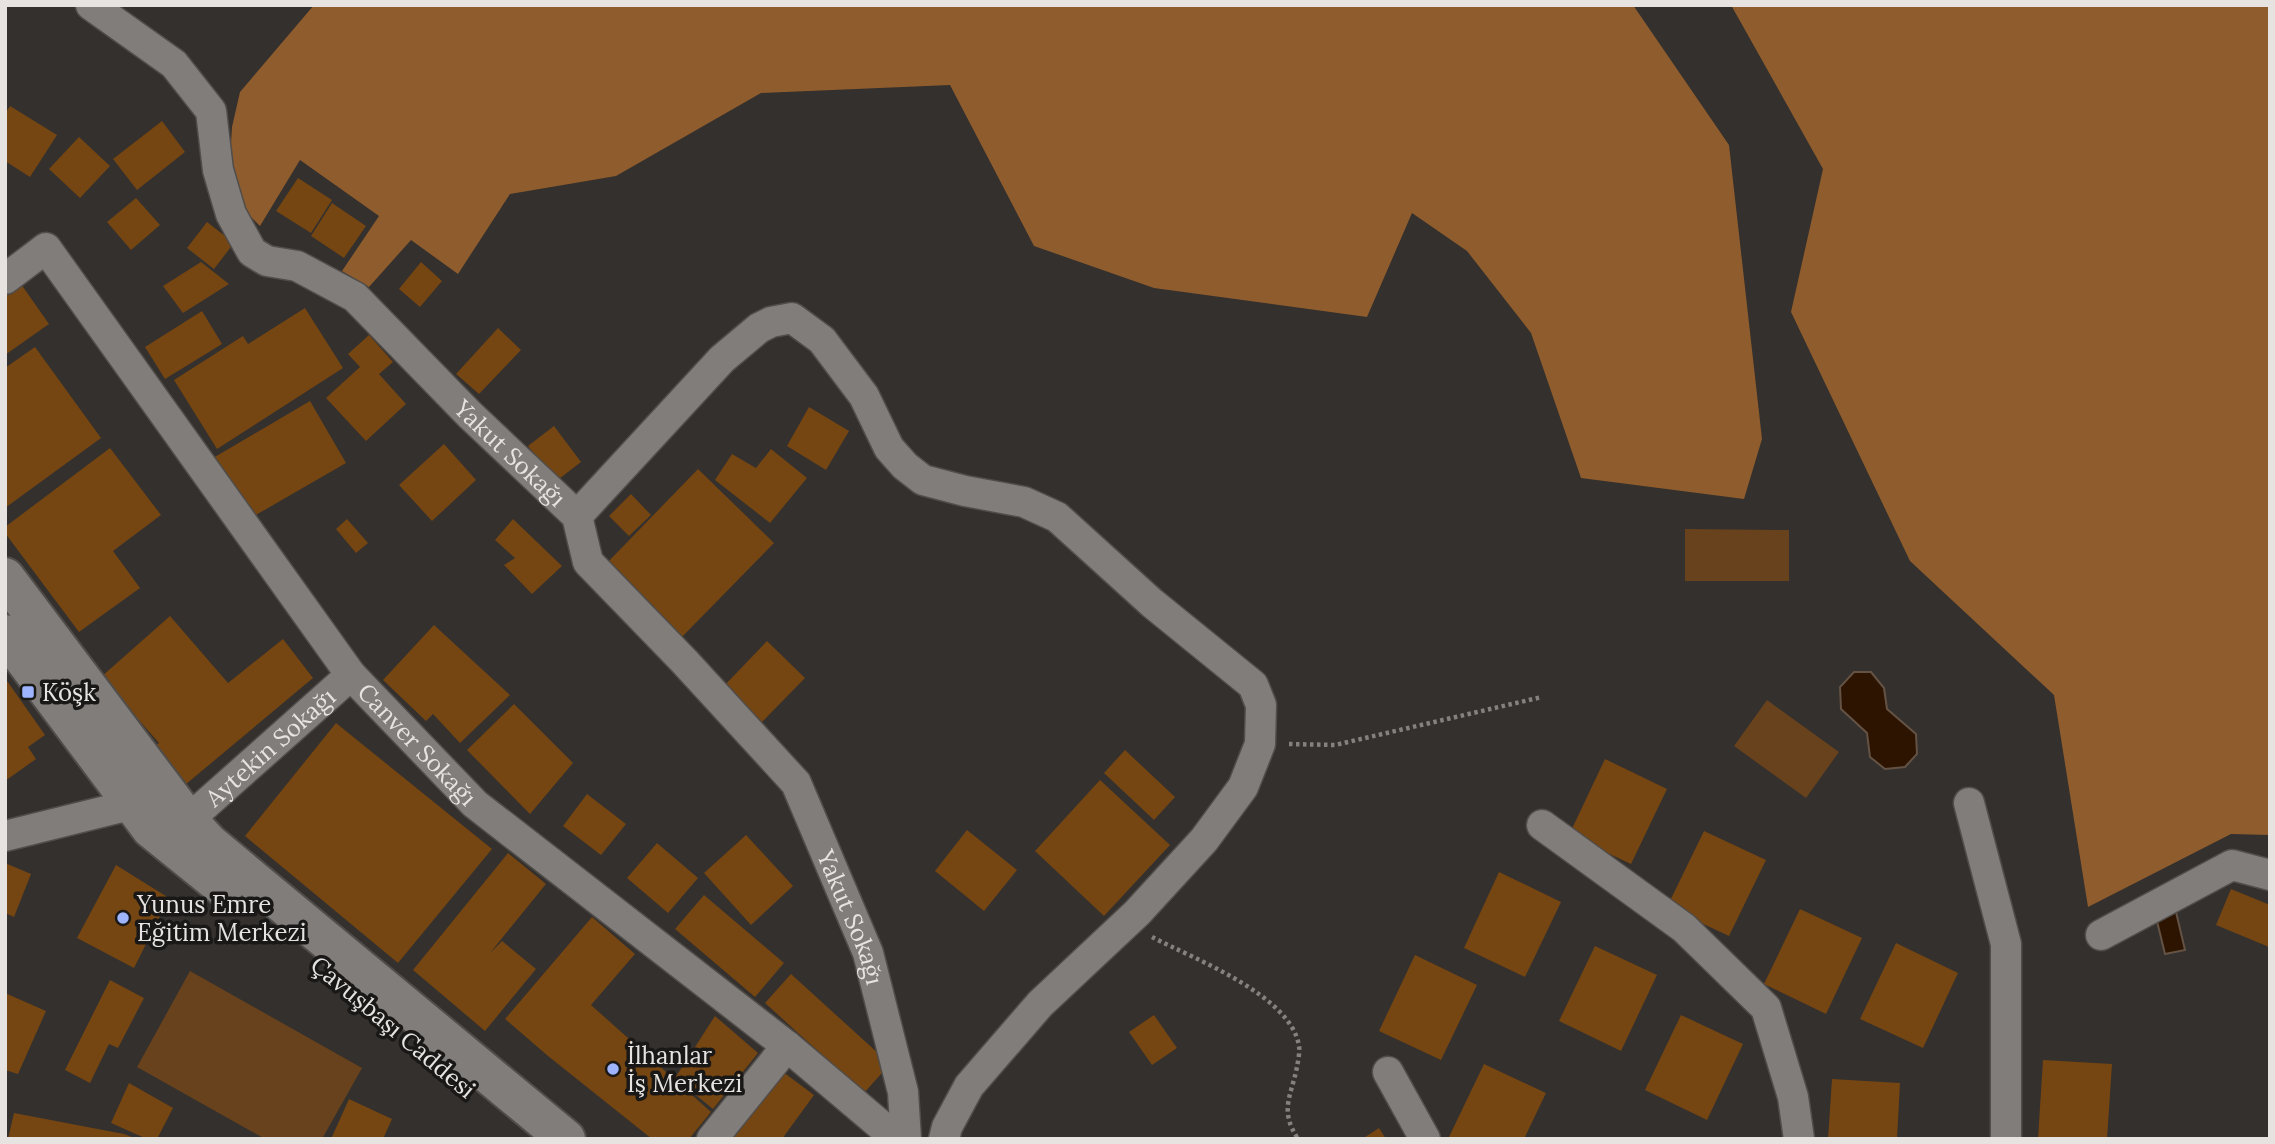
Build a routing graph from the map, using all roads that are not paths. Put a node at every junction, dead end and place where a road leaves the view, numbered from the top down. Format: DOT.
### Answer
graph roads {
  1 [pos="91,5"];
  2 [pos="5,279"];
  3 [pos="577,516"];
  4 [pos="5,577"];
  5 [pos="5,634"];
  6 [pos="351,675"];
  7 [pos="1969,803"];
  8 [pos="134,804"];
  9 [pos="188,820"];
  10 [pos="1542,825"];
  11 [pos="5,835"];
  12 [pos="2270,876"];
  13 [pos="2101,935"];
  14 [pos="787,1046"];
  15 [pos="1388,1072"];
  16 [pos="526,1139"];
  17 [pos="566,1139"];
  18 [pos="712,1139"];
  19 [pos="897,1139"];
  20 [pos="906,1139"];
  21 [pos="944,1139"];
  22 [pos="1425,1139"];
  23 [pos="1799,1139"];
  24 [pos="2006,1139"];
  1 -- 3 [label="street, Yakut Sokağı"];
  2 -- 6 [label="street, Canver Sokağı"];
  3 -- 20 [label="street, Yakut Sokağı"];
  3 -- 21 [label="street"];
  4 -- 9 [label="main road, Çavuşbaşı Caddesi"];
  5 -- 8 [label="main road, Çavuşbaşı Caddesi"];
  6 -- 9 [label="street, Aytekin Sokağı"];
  6 -- 14 [label="street, Canver Sokağı"];
  7 -- 24 [label="street"];
  8 -- 9 [label="street"];
  8 -- 11 [label="street"];
  8 -- 16 [label="main road, Çavuşbaşı Caddesi"];
  9 -- 17 [label="main road, Çavuşbaşı Caddesi"];
  10 -- 23 [label="street"];
  12 -- 13 [label="street"];
  14 -- 18 [label="street"];
  14 -- 19 [label="street, Canver Sokağı"];
  15 -- 22 [label="street"];
}
